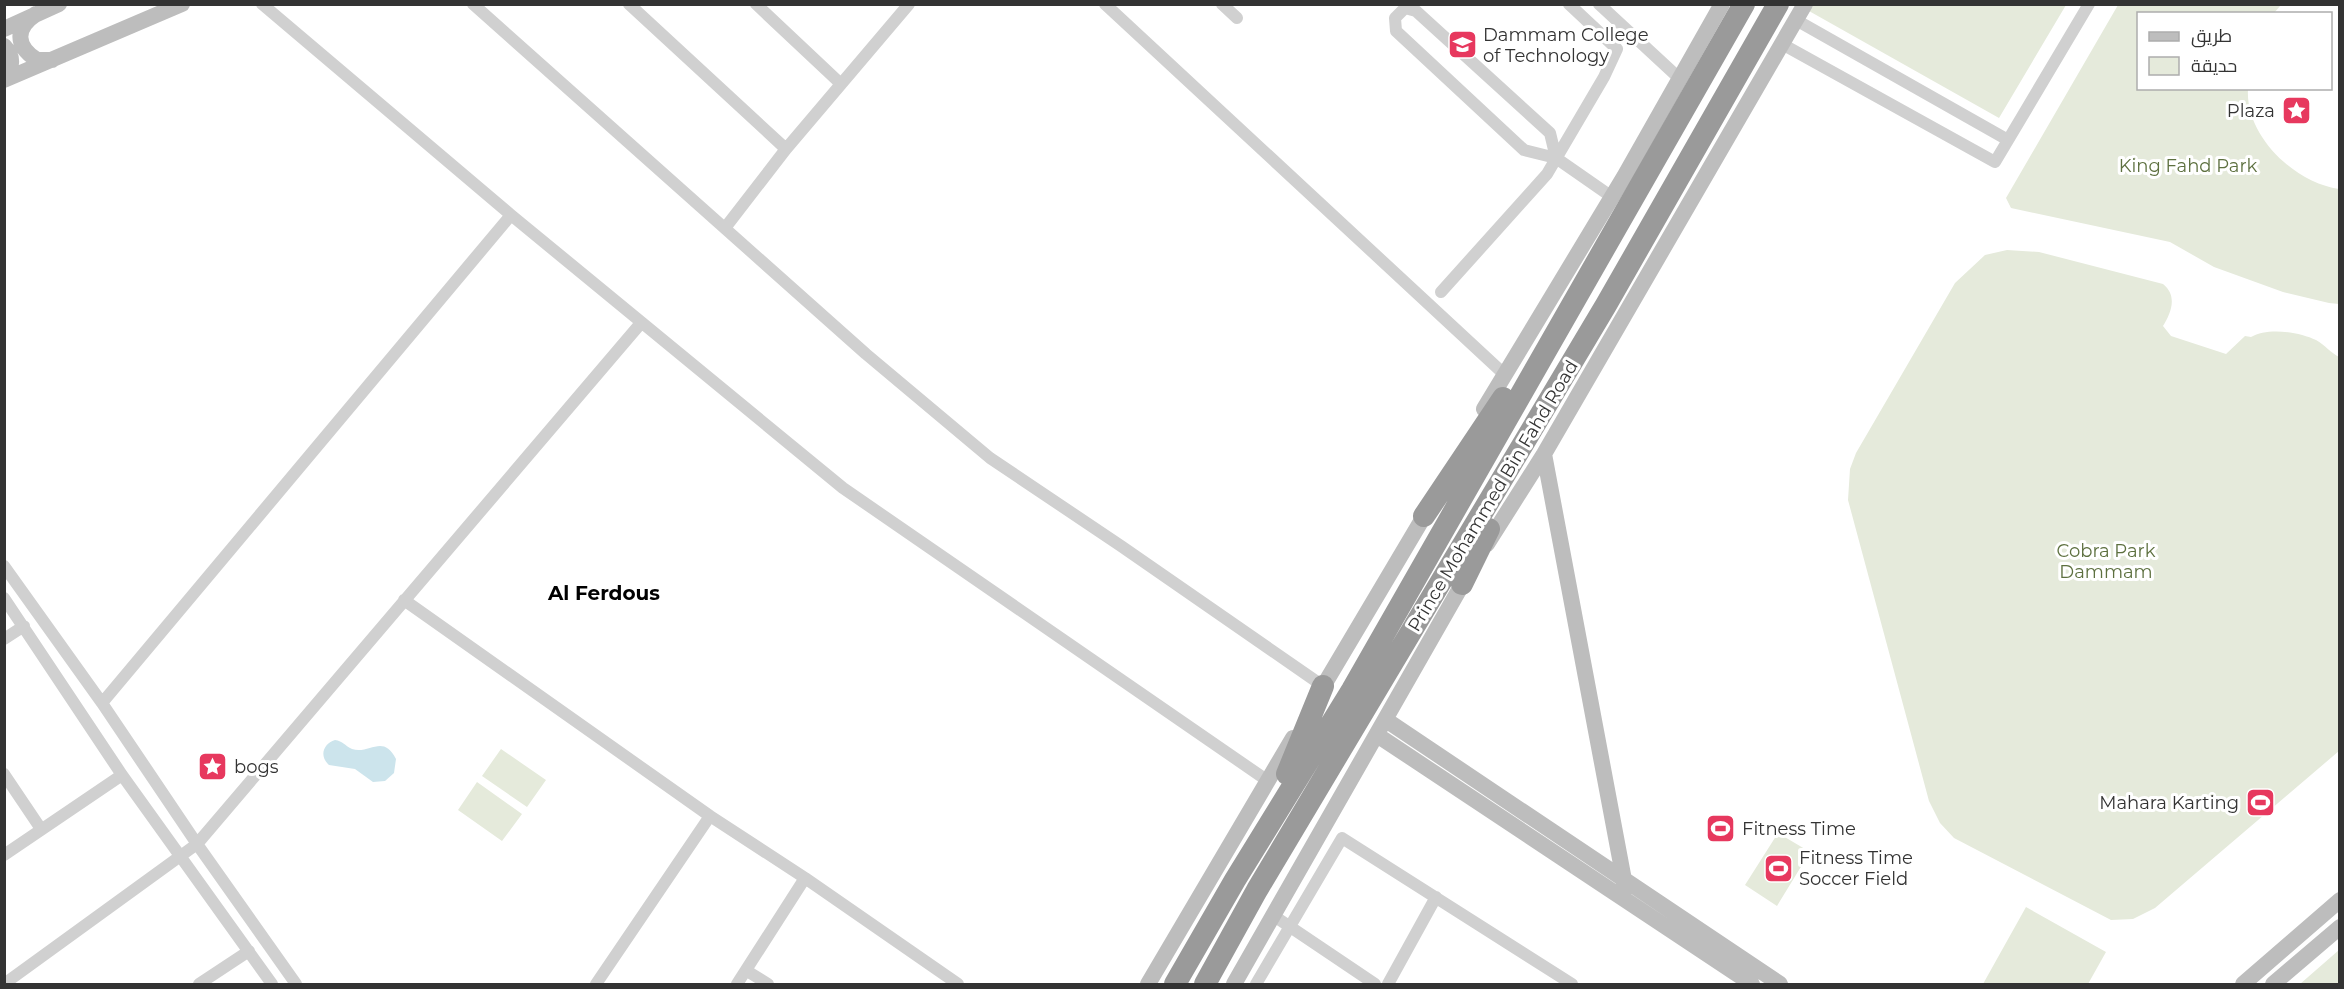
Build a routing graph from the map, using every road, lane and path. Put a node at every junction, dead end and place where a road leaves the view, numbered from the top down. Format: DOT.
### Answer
graph roads {
  1 [pos="58,4"];
  2 [pos="182,4"];
  3 [pos="262,4"];
  4 [pos="473,4"];
  5 [pos="629,4"];
  6 [pos="756,4"];
  7 [pos="909,4"];
  8 [pos="1105,4"];
  9 [pos="1222,4"];
  10 [pos="1569,4"];
  11 [pos="1599,4"];
  12 [pos="1722,4"];
  13 [pos="1744,4"];
  14 [pos="1778,4"];
  15 [pos="1805,4"];
  16 [pos="2089,4"];
  17 [pos="36,14"];
  18 [pos="1237,18"];
  19 [pos="1796,20"];
  20 [pos="4,28"];
  21 [pos="1782,44"];
  22 [pos="4,46"];
  23 [pos="53,59"];
  24 [pos="4,79"];
  25 [pos="1680,79"];
  26 [pos="842,84"];
  27 [pos="2008,140"];
  28 [pos="786,149"];
  29 [pos="1556,158"];
  30 [pos="1612,197"];
  31 [pos="511,215"];
  32 [pos="725,228"];
  33 [pos="1612,234"];
  34 [pos="1441,292"];
  35 [pos="1606,305"];
  36 [pos="641,323"];
  37 [pos="1504,374"];
  38 [pos="1544,454"];
  39 [pos="1424,516"];
  40 [pos="4,566"];
  41 [pos="1462,584"];
  42 [pos="4,598"];
  43 [pos="404,600"];
  44 [pos="24,626"];
  45 [pos="4,639"];
  46 [pos="1323,686"];
  47 [pos="102,703"];
  48 [pos="1382,728"];
  49 [pos="4,774"];
  50 [pos="122,775"];
  51 [pos="1268,781"];
  52 [pos="711,816"];
  53 [pos="42,829"];
  54 [pos="197,844"];
  55 [pos="4,855"];
  56 [pos="183,856"];
  57 [pos="805,878"];
  58 [pos="1235,880"];
  59 [pos="1624,880"];
  60 [pos="1436,897"];
  61 [pos="1623,898"];
  62 [pos="2340,900"];
  63 [pos="1274,916"];
  64 [pos="1289,925"];
  65 [pos="2340,927"];
  66 [pos="2306,930"];
  67 [pos="2319,945"];
  68 [pos="249,951"];
  69 [pos="747,971"];
  70 [pos="4,984"];
  71 [pos="200,984"];
  72 [pos="272,984"];
  73 [pos="296,984"];
  74 [pos="596,984"];
  75 [pos="737,984"];
  76 [pos="768,984"];
  77 [pos="958,984"];
  78 [pos="1148,984"];
  79 [pos="1175,984"];
  80 [pos="1205,984"];
  81 [pos="1234,984"];
  82 [pos="1256,984"];
  83 [pos="1375,984"];
  84 [pos="1388,984"];
  85 [pos="1572,984"];
  86 [pos="1752,984"];
  87 [pos="1780,984"];
  88 [pos="2243,984"];
  89 [pos="2273,984"];
  1 -- 17 [label="main road"];
  2 -- 23 [label="main road"];
  3 -- 31 [label="street"];
  4 -- 32 [label="street"];
  5 -- 28 [label="street"];
  6 -- 26 [label="street"];
  7 -- 26 [label="street"];
  8 -- 37 [label="street"];
  9 -- 18 [label="street"];
  10 -- 29 [label="street"];
  11 -- 25 [label="street"];
  12 -- 25 [label="main road"];
  13 -- 33 [label="highway, Prince Mohammed Bin Fahd Road"];
  14 -- 35 [label="highway, Prince Mohammed Bin Fahd Road"];
  15 -- 19 [label="main road"];
  16 -- 27 [label="street"];
  17 -- 20 [label="main road"];
  17 -- 23 [label="main road"];
  19 -- 21 [label="main road"];
  19 -- 27 [label="street"];
  21 -- 27 [label="street"];
  21 -- 38 [label="main road"];
  22 -- 24 [label="main road"];
  23 -- 24 [label="main road"];
  25 -- 30 [label="main road"];
  26 -- 28 [label="street"];
  28 -- 32 [label="street"];
  29 -- 29 [label="street"];
  29 -- 30 [label="street"];
  29 -- 34 [label="street"];
  30 -- 37 [label="main road"];
  31 -- 36 [label="street"];
  31 -- 47 [label="street"];
  32 -- 46 [label="street"];
  33 -- 39 [label="highway"];
  33 -- 58 [label="highway, Prince Mohammed Bin Fahd Road"];
  35 -- 41 [label="highway"];
  35 -- 80 [label="highway, Prince Mohammed Bin Fahd Road"];
  36 -- 43 [label="street"];
  36 -- 51 [label="street"];
  37 -- 39 [label="main road"];
  38 -- 41 [label="main road"];
  38 -- 59 [label="main road"];
  39 -- 46 [label="main road"];
  40 -- 47 [label="street"];
  41 -- 48 [label="main road"];
  42 -- 44 [label="street"];
  43 -- 52 [label="street"];
  43 -- 54 [label="street"];
  44 -- 45 [label="street"];
  44 -- 50 [label="street"];
  46 -- 51 [label="main road"];
  46 -- 58 [label="highway"];
  47 -- 54 [label="street"];
  48 -- 59 [label="main road"];
  48 -- 61 [label="main road"];
  48 -- 63 [label="main road"];
  49 -- 53 [label="street"];
  50 -- 53 [label="street"];
  50 -- 56 [label="street"];
  51 -- 78 [label="main road"];
  52 -- 57 [label="street"];
  52 -- 74 [label="street"];
  53 -- 55 [label="street"];
  54 -- 56 [label="street"];
  54 -- 73 [label="street"];
  56 -- 68 [label="street"];
  56 -- 70 [label="street"];
  57 -- 69 [label="street"];
  57 -- 77 [label="street"];
  58 -- 79 [label="highway, Prince Mohammed Bin Fahd Road"];
  59 -- 61 [label="main road"];
  59 -- 87 [label="main road"];
  60 -- 64 [label="street"];
  60 -- 84 [label="street"];
  60 -- 85 [label="street"];
  61 -- 86 [label="main road"];
  62 -- 66 [label="main road"];
  63 -- 64 [label="street"];
  63 -- 81 [label="main road"];
  64 -- 82 [label="street"];
  64 -- 83 [label="street"];
  65 -- 67 [label="main road"];
  66 -- 67 [label="main road"];
  66 -- 88 [label="main road"];
  67 -- 89 [label="main road"];
  68 -- 71 [label="street"];
  68 -- 72 [label="street"];
  69 -- 75 [label="street"];
  69 -- 76 [label="street"];
}
